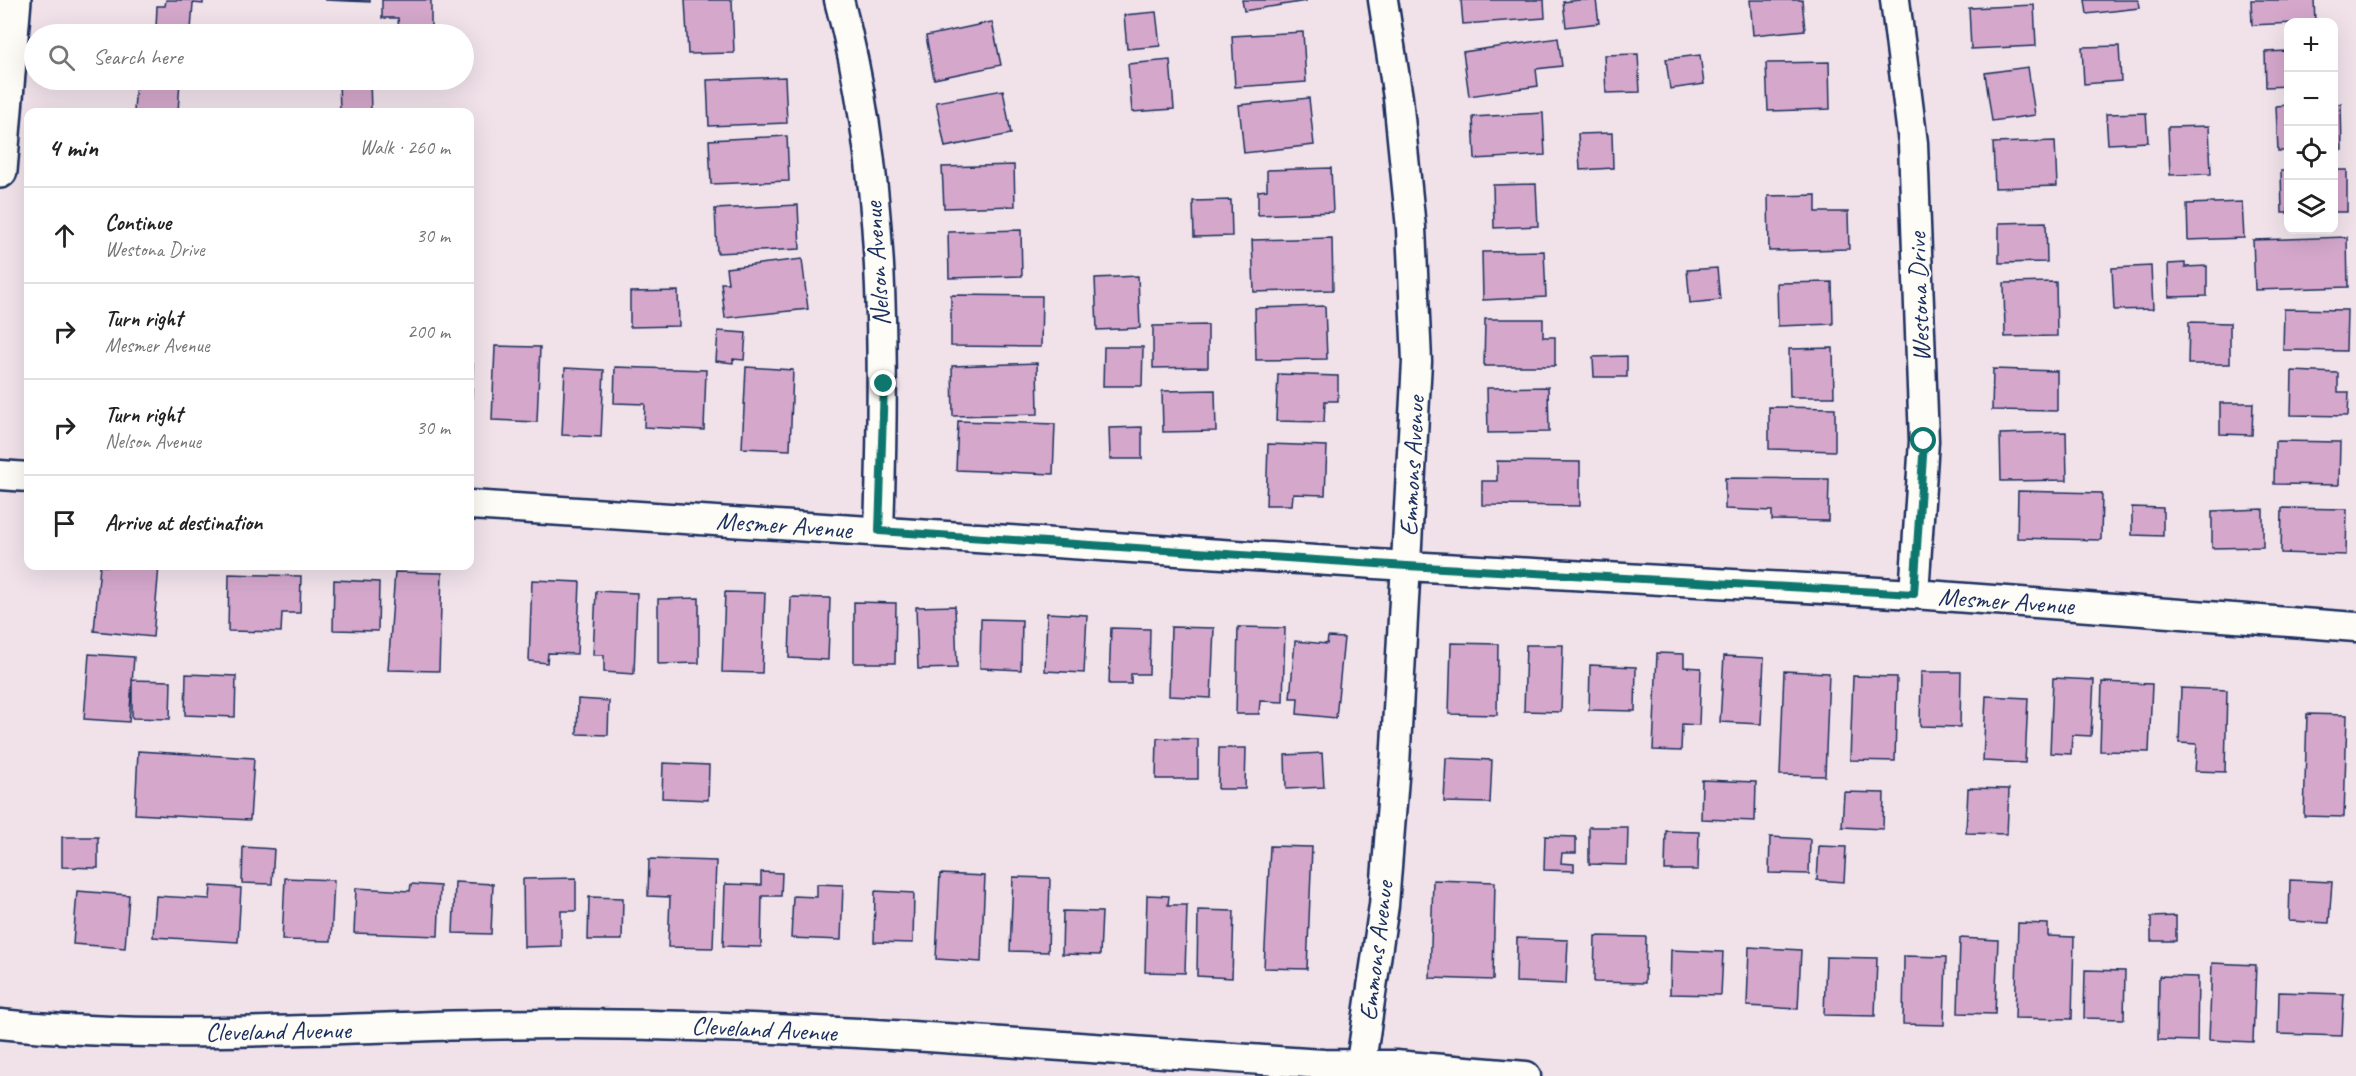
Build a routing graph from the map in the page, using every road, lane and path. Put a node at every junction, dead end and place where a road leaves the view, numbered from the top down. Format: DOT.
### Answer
graph roads {
  1 [pos="14,0"];
  2 [pos="839,0"];
  3 [pos="1383,0"];
  4 [pos="1895,0"];
  5 [pos="0,171"];
  6 [pos="0,475"];
  7 [pos="24,477"];
  8 [pos="474,505"];
  9 [pos="879,531"];
  10 [pos="1407,566"];
  11 [pos="1914,594"];
  12 [pos="2356,627"];
  13 [pos="0,1024"];
  14 [pos="1360,1070"];
  15 [pos="1526,1076"];
  1 -- 5 [label="main road"];
  2 -- 9 [label="street, Nelson Avenue"];
  3 -- 10 [label="street, Emmons Avenue"];
  4 -- 11 [label="street, Westona Drive"];
  6 -- 7 [label="street"];
  8 -- 9 [label="street, Mesmer Avenue"];
  9 -- 10 [label="street, Mesmer Avenue"];
  10 -- 11 [label="street, Mesmer Avenue"];
  10 -- 14 [label="street, Emmons Avenue"];
  11 -- 12 [label="street, Mesmer Avenue"];
  13 -- 14 [label="street, Cleveland Avenue"];
  14 -- 15 [label="street, Cleveland Avenue"];
}
